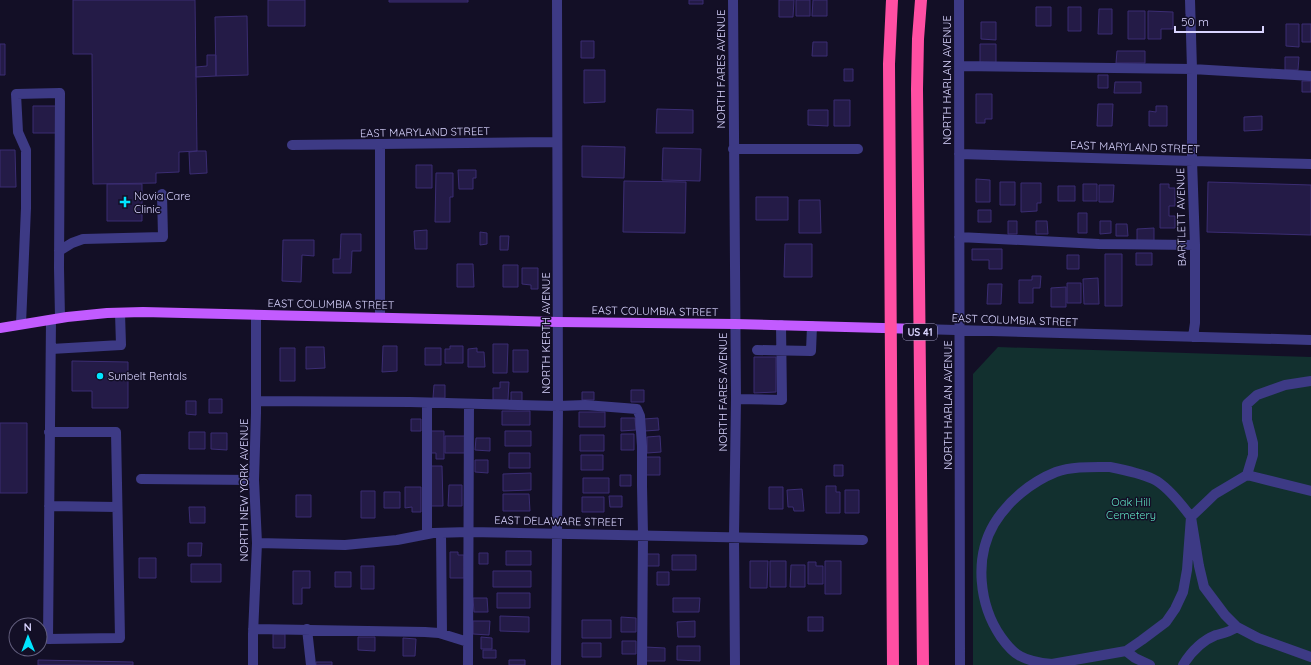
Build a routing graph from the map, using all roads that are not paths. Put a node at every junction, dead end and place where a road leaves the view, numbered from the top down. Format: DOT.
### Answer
graph roads {
  1 [pos="557,0"];
  2 [pos="733,0"];
  3 [pos="892,0"];
  4 [pos="921,0"];
  5 [pos="959,0"];
  6 [pos="1190,0"];
  7 [pos="958,66"];
  8 [pos="1192,69"];
  9 [pos="1311,76"];
  10 [pos="557,142"];
  11 [pos="380,144"];
  12 [pos="292,146"];
  13 [pos="733,149"];
  14 [pos="858,149"];
  15 [pos="959,154"];
  16 [pos="1192,162"];
  17 [pos="1311,164"];
  18 [pos="162,194"];
  19 [pos="959,237"];
  20 [pos="1194,245"];
  21 [pos="59,251"];
  22 [pos="120,313"];
  23 [pos="256,315"];
  24 [pos="380,317"];
  25 [pos="56,319"];
  26 [pos="558,322"];
  27 [pos="21,324"];
  28 [pos="735,324"];
  29 [pos="781,325"];
  30 [pos="812,326"];
  31 [pos="0,328"];
  32 [pos="891,328"];
  33 [pos="920,329"];
  34 [pos="960,330"];
  35 [pos="1194,337"];
  36 [pos="1311,340"];
  37 [pos="51,349"];
  38 [pos="757,350"];
  39 [pos="781,351"];
  40 [pos="1311,381"];
  41 [pos="736,399"];
  42 [pos="256,401"];
  43 [pos="427,403"];
  44 [pos="469,404"];
  45 [pos="558,406"];
  46 [pos="49,432"];
  47 [pos="1247,475"];
  48 [pos="141,479"];
  49 [pos="254,480"];
  50 [pos="1311,491"];
  51 [pos="49,506"];
  52 [pos="117,507"];
  53 [pos="1191,517"];
  54 [pos="469,532"];
  55 [pos="441,533"];
  56 [pos="557,533"];
  57 [pos="427,534"];
  58 [pos="643,535"];
  59 [pos="734,536"];
  60 [pos="862,540"];
  61 [pos="257,543"];
  62 [pos="1237,627"];
  63 [pos="253,629"];
  64 [pos="307,629"];
  65 [pos="442,634"];
  66 [pos="468,642"];
  67 [pos="1126,651"];
  68 [pos="1311,657"];
  69 [pos="1052,664"];
  70 [pos="253,665"];
  71 [pos="311,665"];
  72 [pos="468,665"];
  73 [pos="556,665"];
  74 [pos="642,665"];
  75 [pos="735,665"];
  76 [pos="893,665"];
  77 [pos="922,665"];
  78 [pos="960,665"];
  79 [pos="1150,665"];
  80 [pos="1183,665"];
  1 -- 10 [label="street, NORTH KERTH AVENUE"];
  2 -- 13 [label="street, NORTH FARES AVENUE"];
  3 -- 32 [label="highway, US 41"];
  4 -- 33 [label="highway, US 41"];
  5 -- 7 [label="street, NORTH HARLAN AVENUE"];
  6 -- 8 [label="street, BARTLETT AVENUE"];
  7 -- 8 [label="street"];
  7 -- 15 [label="street, NORTH HARLAN AVENUE"];
  8 -- 9 [label="street"];
  8 -- 16 [label="street, BARTLETT AVENUE"];
  10 -- 11 [label="street, EAST MARYLAND STREET"];
  10 -- 26 [label="street, NORTH KERTH AVENUE"];
  11 -- 12 [label="street, EAST MARYLAND STREET"];
  11 -- 24 [label="street"];
  13 -- 14 [label="street"];
  13 -- 28 [label="street, NORTH FARES AVENUE"];
  15 -- 16 [label="street, EAST MARYLAND STREET"];
  15 -- 19 [label="street, NORTH HARLAN AVENUE"];
  16 -- 17 [label="street, EAST MARYLAND STREET"];
  16 -- 20 [label="street, BARTLETT AVENUE"];
  18 -- 21 [label="street"];
  19 -- 20 [label="street"];
  19 -- 34 [label="street, NORTH HARLAN AVENUE"];
  20 -- 35 [label="street, BARTLETT AVENUE"];
  21 -- 25 [label="street"];
  21 -- 27 [label="street"];
  22 -- 23 [label="main road, EAST COLUMBIA STREET"];
  22 -- 25 [label="main road, EAST COLUMBIA STREET"];
  22 -- 37 [label="street"];
  23 -- 24 [label="main road, EAST COLUMBIA STREET"];
  23 -- 42 [label="street, NORTH NEW YORK AVENUE"];
  24 -- 26 [label="main road, EAST COLUMBIA STREET"];
  25 -- 27 [label="main road, EAST COLUMBIA STREET"];
  25 -- 37 [label="street"];
  26 -- 28 [label="main road, EAST COLUMBIA STREET"];
  26 -- 45 [label="street, NORTH KERTH AVENUE"];
  27 -- 31 [label="main road, EAST COLUMBIA STREET"];
  28 -- 29 [label="main road, EAST COLUMBIA STREET"];
  28 -- 41 [label="street, NORTH FARES AVENUE"];
  29 -- 30 [label="main road, EAST COLUMBIA STREET"];
  29 -- 39 [label="street"];
  30 -- 32 [label="main road, EAST COLUMBIA STREET"];
  30 -- 39 [label="street"];
  32 -- 33 [label="main road, EAST COLUMBIA STREET"];
  32 -- 76 [label="highway, US 41"];
  33 -- 34 [label="street, EAST COLUMBIA STREET"];
  33 -- 77 [label="highway, US 41"];
  34 -- 35 [label="street, EAST COLUMBIA STREET"];
  34 -- 78 [label="street, NORTH HARLAN AVENUE"];
  35 -- 36 [label="street, EAST COLUMBIA STREET"];
  37 -- 46 [label="street"];
  38 -- 39 [label="street"];
  39 -- 41 [label="street"];
  40 -- 47 [label="street"];
  41 -- 59 [label="street, NORTH FARES AVENUE"];
  42 -- 43 [label="street"];
  42 -- 49 [label="street, NORTH NEW YORK AVENUE"];
  43 -- 44 [label="street"];
  43 -- 57 [label="street"];
  44 -- 45 [label="street"];
  44 -- 54 [label="street"];
  45 -- 56 [label="street, NORTH KERTH AVENUE"];
  45 -- 58 [label="street"];
  46 -- 51 [label="street"];
  46 -- 52 [label="street"];
  47 -- 50 [label="street"];
  47 -- 53 [label="street"];
  48 -- 49 [label="street"];
  49 -- 61 [label="street, NORTH NEW YORK AVENUE"];
  51 -- 52 [label="street"];
  51 -- 52 [label="street"];
  53 -- 62 [label="street"];
  53 -- 67 [label="street"];
  53 -- 69 [label="street"];
  54 -- 55 [label="street, EAST DELAWARE STREET"];
  54 -- 56 [label="street, EAST DELAWARE STREET"];
  54 -- 66 [label="street"];
  55 -- 57 [label="street, EAST DELAWARE STREET"];
  55 -- 65 [label="street"];
  56 -- 58 [label="street, EAST DELAWARE STREET"];
  56 -- 73 [label="street, NORTH KERTH AVENUE"];
  57 -- 61 [label="street, EAST DELAWARE STREET"];
  58 -- 59 [label="street, EAST DELAWARE STREET"];
  58 -- 74 [label="street"];
  59 -- 60 [label="street, EAST DELAWARE STREET"];
  59 -- 75 [label="street, NORTH FARES AVENUE"];
  61 -- 63 [label="street, NORTH NEW YORK AVENUE"];
  62 -- 68 [label="street"];
  62 -- 80 [label="street"];
  63 -- 64 [label="street"];
  63 -- 70 [label="street, NORTH NEW YORK AVENUE"];
  64 -- 65 [label="street"];
  64 -- 71 [label="street"];
  65 -- 66 [label="street"];
  66 -- 72 [label="street"];
  67 -- 69 [label="street"];
  67 -- 79 [label="street"];
}
